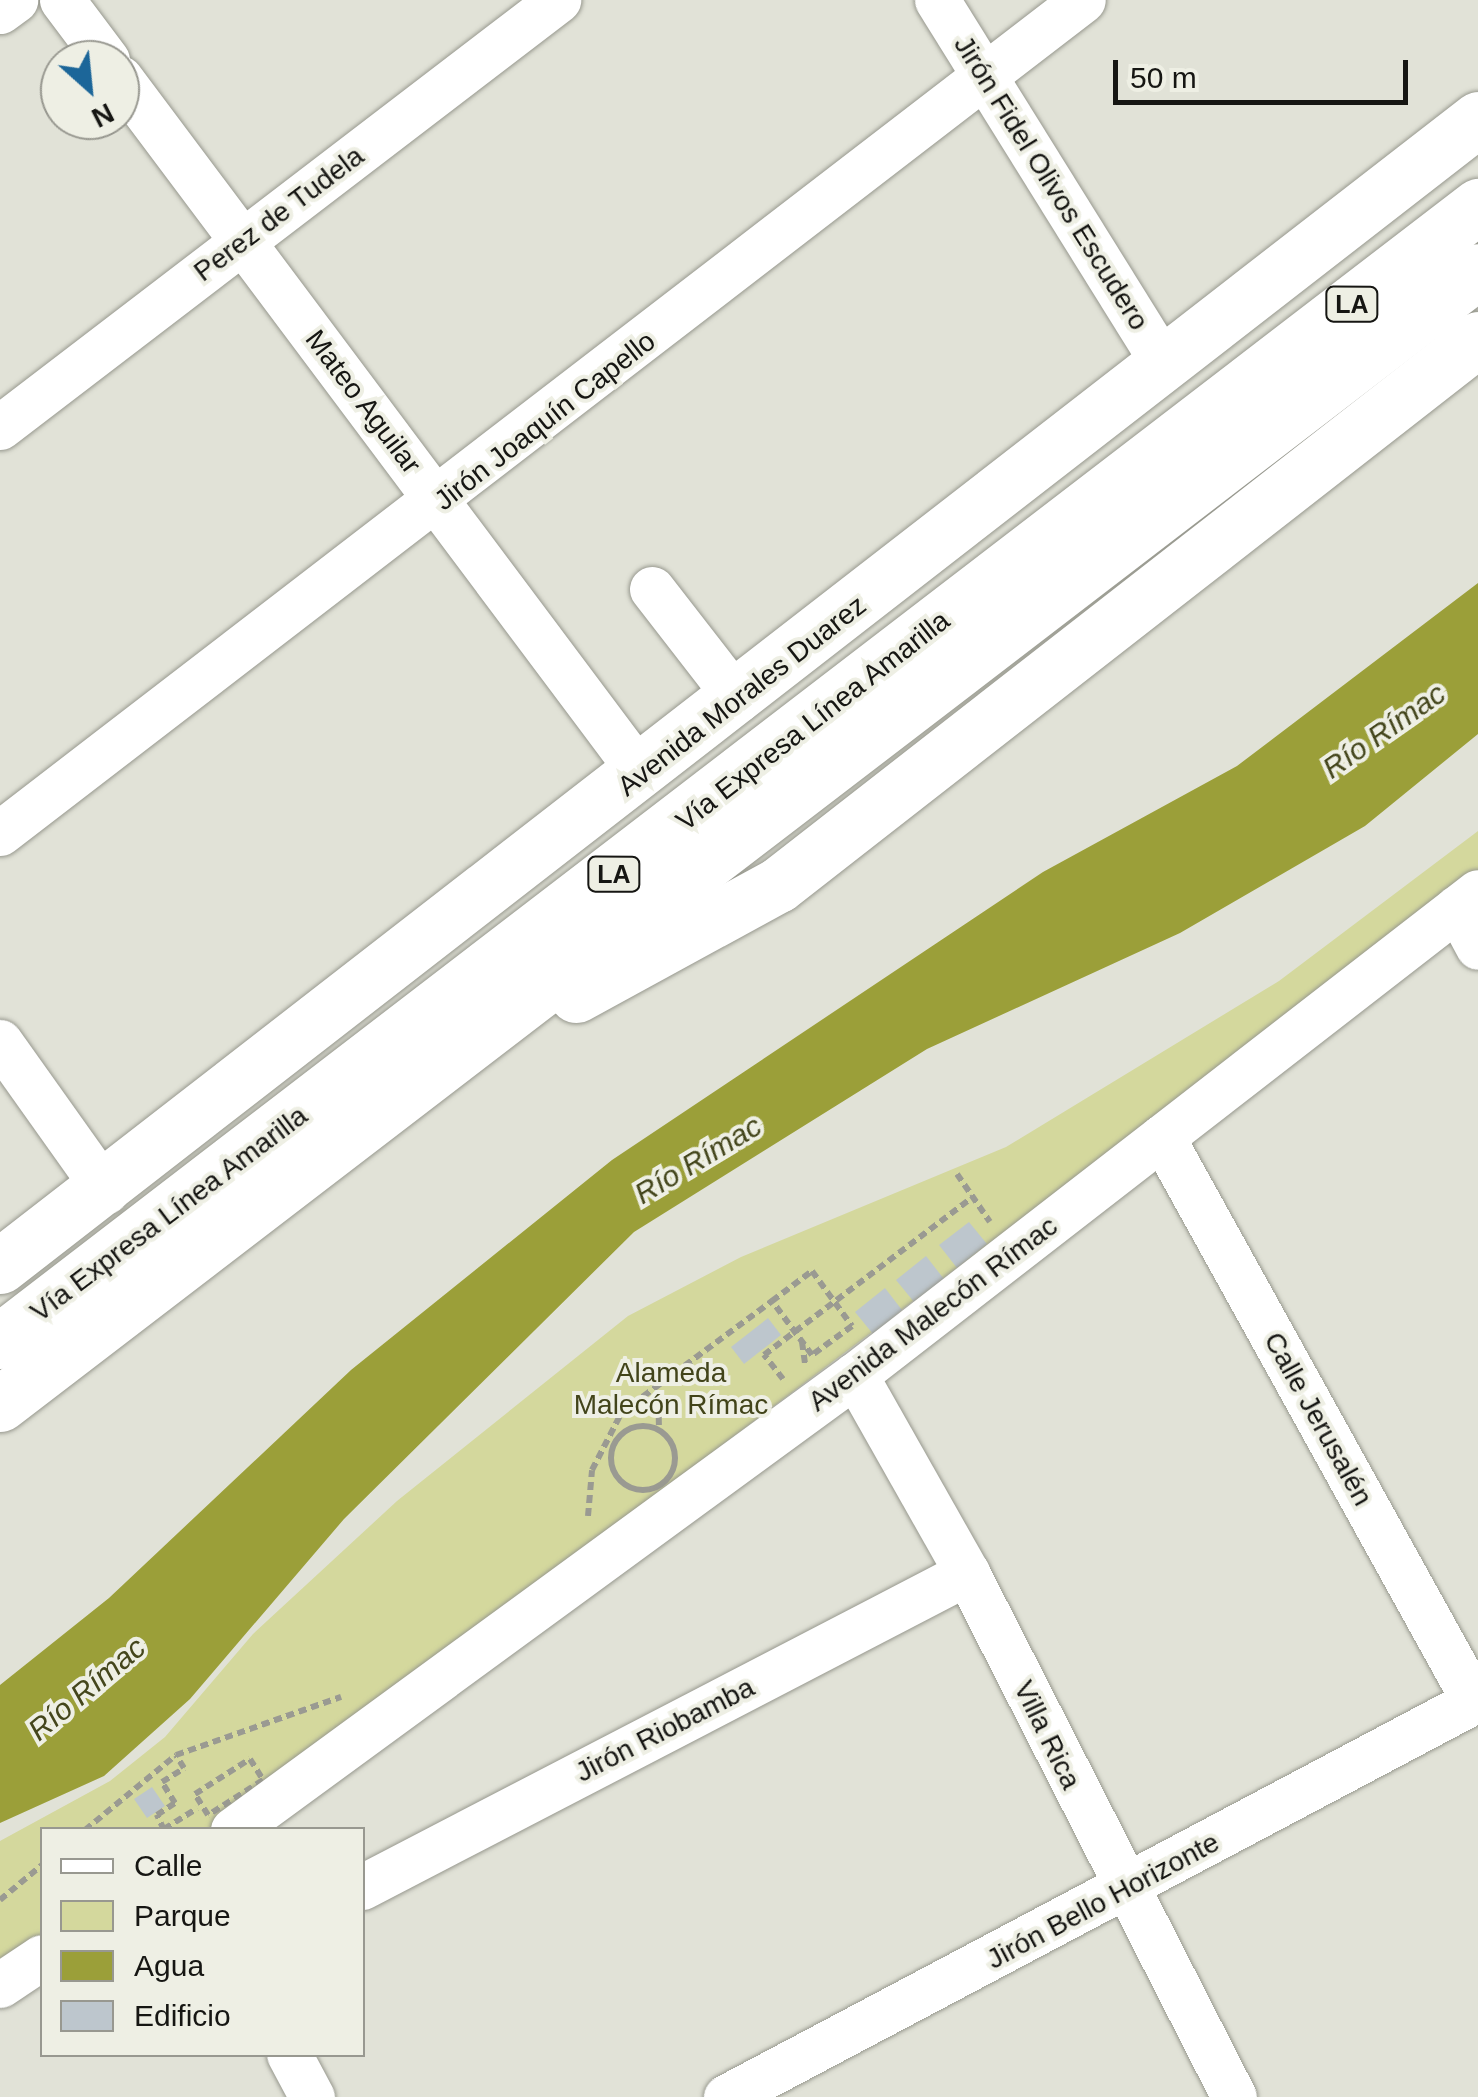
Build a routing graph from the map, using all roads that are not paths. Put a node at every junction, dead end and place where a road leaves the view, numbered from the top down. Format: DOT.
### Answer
graph roads {
  1 [pos="14,0"];
  2 [pos="62,0"];
  3 [pos="558,0"];
  4 [pos="937,0"];
  5 [pos="1083,0"];
  6 [pos="0,11"];
  7 [pos="91,40"];
  8 [pos="985,76"];
  9 [pos="140,105"];
  10 [pos="1478,119"];
  11 [pos="1478,206"];
  12 [pos="243,242"];
  13 [pos="1478,271"];
  14 [pos="1478,339"];
  15 [pos="1165,366"];
  16 [pos="0,426"];
  17 [pos="439,504"];
  18 [pos="652,589"];
  19 [pos="738,700"];
  20 [pos="642,774"];
  21 [pos="0,832"];
  22 [pos="1468,900"];
  23 [pos="1478,948"];
  24 [pos="0,1042"];
  25 [pos="416,1083"];
  26 [pos="1162,1137"];
  27 [pos="106,1191"];
  28 [pos="0,1266"];
  29 [pos="0,1341"];
  30 [pos="855,1375"];
  31 [pos="0,1404"];
  32 [pos="967,1572"];
  33 [pos="1476,1700"];
  34 [pos="218,1817"];
  35 [pos="365,1885"];
  36 [pos="1124,1892"];
  37 [pos="40,1958"];
  38 [pos="0,1985"];
  39 [pos="291,2057"];
  40 [pos="312,2097"];
  41 [pos="726,2097"];
  42 [pos="1234,2097"];
  1 -- 6 [label="street"];
  2 -- 7 [label="street"];
  3 -- 12 [label="street, Perez de Tudela"];
  4 -- 8 [label="street, Jirón Fidel Olivos Escudero"];
  5 -- 8 [label="street, Jirón Joaquín Capello"];
  8 -- 15 [label="street, Jirón Fidel Olivos Escudero"];
  8 -- 17 [label="street, Jirón Joaquín Capello"];
  9 -- 12 [label="street, Mateo Aguilar"];
  10 -- 15 [label="main road, Avenida Morales Duarez"];
  11 -- 29 [label="main road, Vía Expresa Línea Amarilla / LA"];
  12 -- 16 [label="street, Perez de Tudela"];
  12 -- 17 [label="street, Mateo Aguilar"];
  13 -- 25 [label="main road, Vía Expresa Línea Amarilla / LA"];
  14 -- 25 [label="main road"];
  15 -- 19 [label="main road, Avenida Morales Duarez"];
  17 -- 20 [label="street, Mateo Aguilar"];
  17 -- 21 [label="street, Jirón Joaquín Capello"];
  18 -- 19 [label="street"];
  19 -- 20 [label="main road, Avenida Morales Duarez"];
  20 -- 27 [label="main road, Avenida Morales Duarez"];
  22 -- 23 [label="street"];
  22 -- 26 [label="street, Avenida Malecón Rímac"];
  24 -- 27 [label="street"];
  25 -- 31 [label="main road, Vía Expresa Línea Amarilla / LA"];
  26 -- 30 [label="street, Avenida Malecón Rímac"];
  26 -- 33 [label="street, Calle Jerusalén"];
  27 -- 28 [label="main road, Avenida Morales Duarez"];
  30 -- 32 [label="street, Villa Rica"];
  30 -- 34 [label="street, Avenida Malecón Rímac"];
  32 -- 35 [label="street, Jirón Riobamba"];
  32 -- 36 [label="street, Villa Rica"];
  33 -- 36 [label="street, Jirón Bello Horizonte"];
  36 -- 41 [label="street, Jirón Bello Horizonte"];
  36 -- 42 [label="street, Villa Rica"];
  37 -- 38 [label="street"];
  39 -- 40 [label="street"];
}
